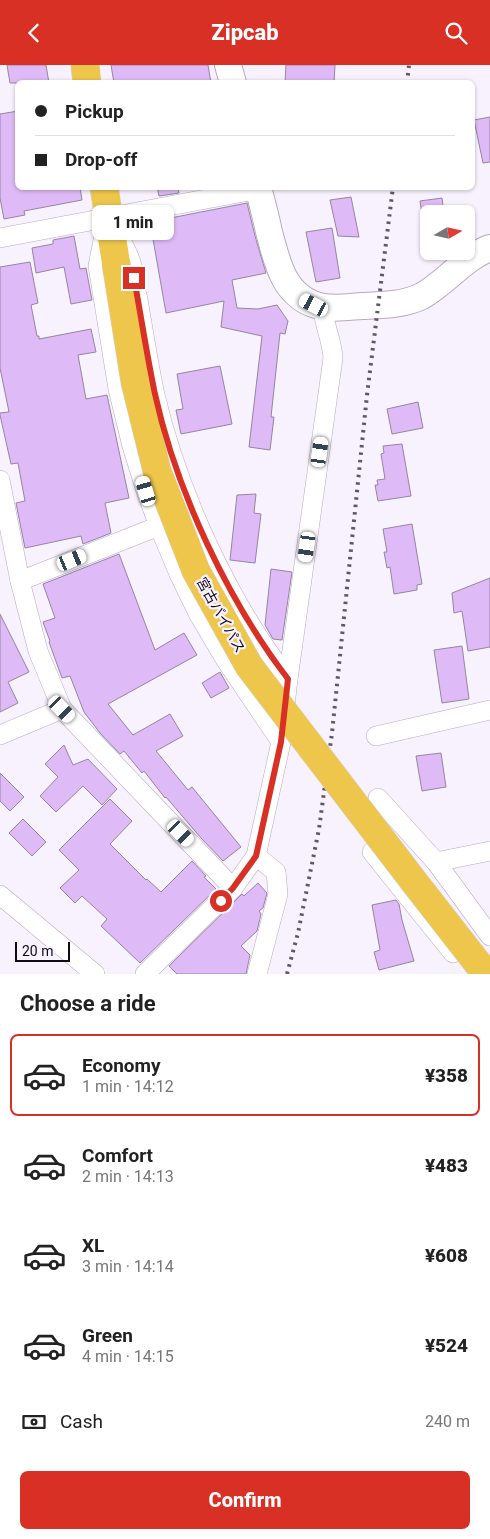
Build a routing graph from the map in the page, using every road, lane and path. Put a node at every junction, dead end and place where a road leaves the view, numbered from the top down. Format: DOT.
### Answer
graph roads {
  1 [pos="85,65"];
  2 [pos="228,65"];
  3 [pos="88,80"];
  4 [pos="232,80"];
  5 [pos="104,190"];
  6 [pos="248,190"];
  7 [pos="259,190"];
  8 [pos="108,217"];
  9 [pos="0,238"];
  10 [pos="490,247"];
  11 [pos="323,306"];
  12 [pos="0,480"];
  13 [pos="158,526"];
  14 [pos="20,581"];
  15 [pos="288,679"];
  16 [pos="62,709"];
  17 [pos="490,710"];
  18 [pos="0,735"];
  19 [pos="376,736"];
  20 [pos="281,742"];
  21 [pos="378,798"];
  22 [pos="490,851"];
  23 [pos="372,852"];
  24 [pos="256,856"];
  25 [pos="436,862"];
  26 [pos="233,888"];
  27 [pos="0,895"];
  28 [pos="490,936"];
  29 [pos="95,974"];
  30 [pos="145,974"];
  31 [pos="257,974"];
  32 [pos="469,974"];
  33 [pos="486,974"];
  1 -- 3 [label="highway"];
  2 -- 4 [label="street"];
  5 -- 8 [label="highway, 宮古バイパス"];
  6 -- 8 [label="street"];
  7 -- 11 [label="street"];
  8 -- 9 [label="street"];
  8 -- 13 [label="street"];
  8 -- 15 [label="street"];
  8 -- 33 [label="highway, 宮古バイパス, bridge"];
  10 -- 11 [label="street"];
  11 -- 15 [label="street"];
  12 -- 14 [label="street"];
  13 -- 14 [label="street"];
  13 -- 20 [label="street"];
  14 -- 16 [label="street"];
  15 -- 20 [label="street"];
  16 -- 18 [label="street"];
  16 -- 26 [label="street"];
  17 -- 19 [label="street"];
  20 -- 24 [label="street"];
  21 -- 25 [label="street"];
  22 -- 25 [label="street"];
  23 -- 32 [label="street"];
  24 -- 26 [label="street"];
  24 -- 31 [label="street"];
  25 -- 28 [label="street"];
  26 -- 30 [label="street"];
  27 -- 29 [label="street"];
}
